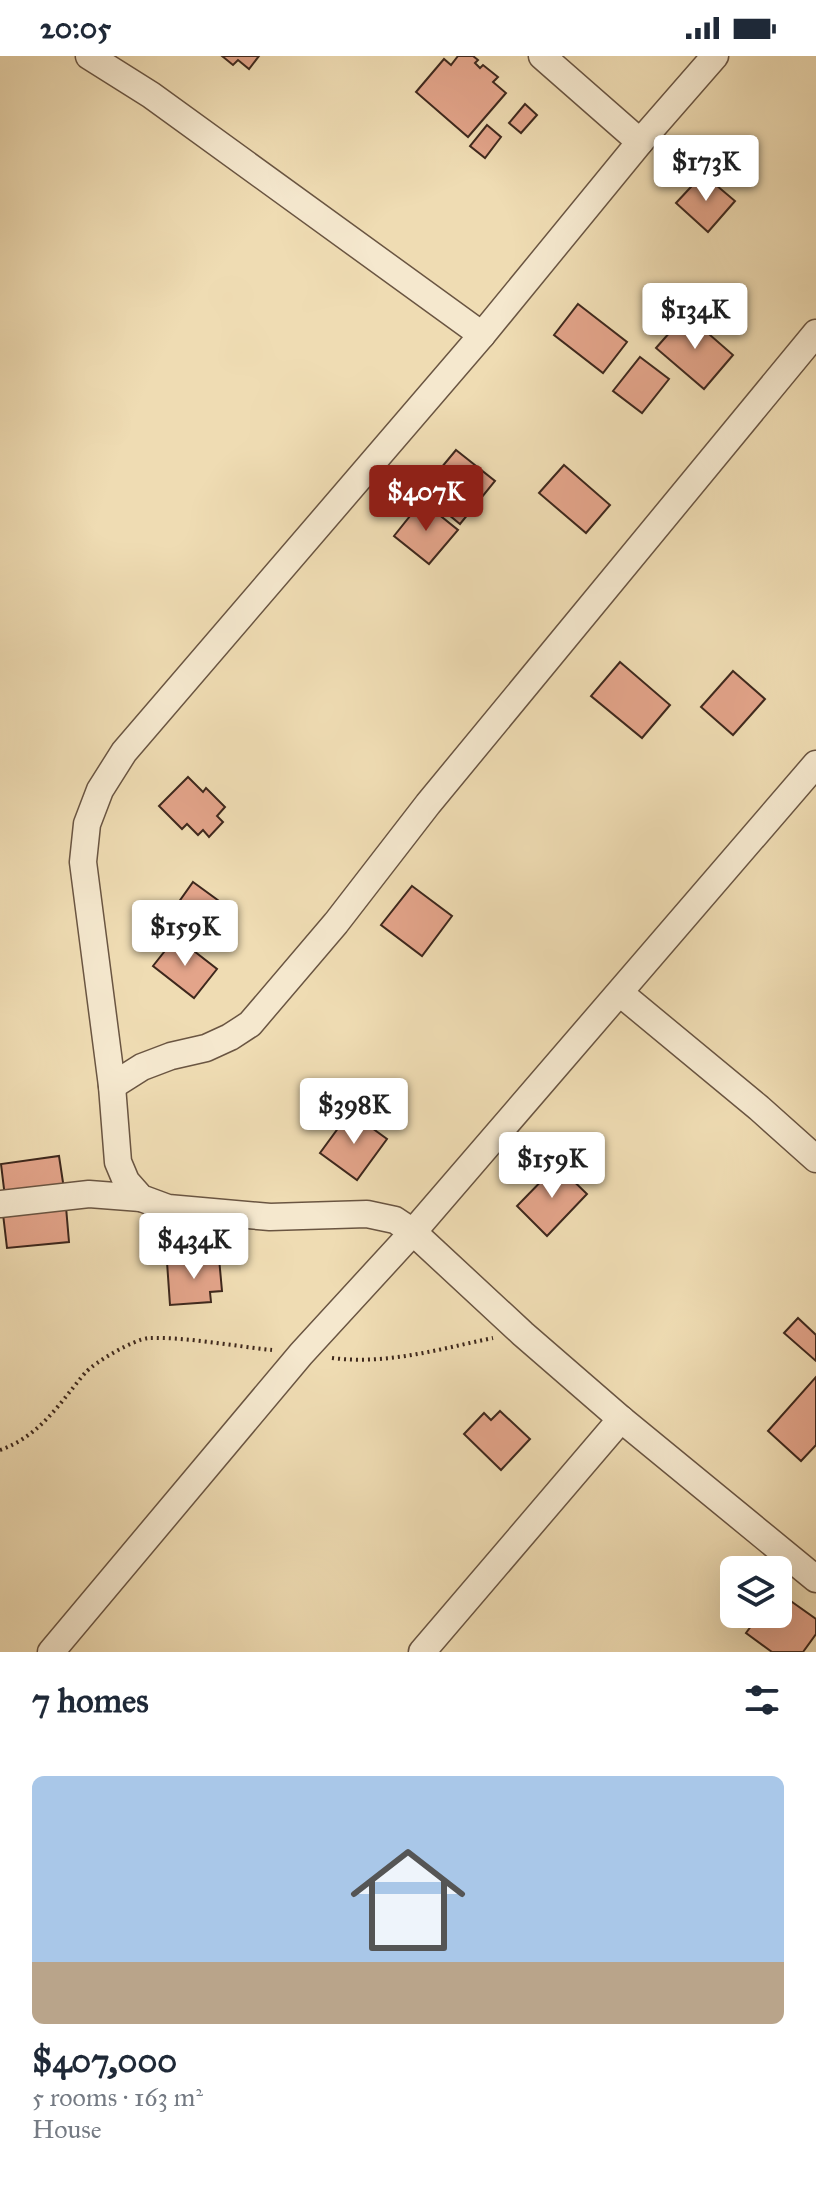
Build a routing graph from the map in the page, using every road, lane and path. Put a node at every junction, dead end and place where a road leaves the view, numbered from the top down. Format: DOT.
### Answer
graph roads {
  1 [pos="89,56"];
  2 [pos="542,56"];
  3 [pos="715,56"];
  4 [pos="640,142"];
  5 [pos="816,333"];
  6 [pos="482,335"];
  7 [pos="816,764"];
  8 [pos="620,993"];
  9 [pos="112,1086"];
  10 [pos="816,1159"];
  11 [pos="141,1198"];
  12 [pos="0,1204"];
  13 [pos="413,1232"];
  14 [pos="523,1334"];
  15 [pos="301,1354"];
  16 [pos="621,1419"];
  17 [pos="0,1450"];
  18 [pos="816,1579"];
  19 [pos="51,1652"];
  20 [pos="422,1652"];
  1 -- 6 [label="street"];
  2 -- 4 [label="street"];
  3 -- 4 [label="street"];
  4 -- 6 [label="street"];
  5 -- 9 [label="street"];
  6 -- 9 [label="street"];
  7 -- 8 [label="street"];
  8 -- 10 [label="street"];
  8 -- 13 [label="street"];
  9 -- 11 [label="street"];
  11 -- 12 [label="street"];
  11 -- 13 [label="street"];
  13 -- 14 [label="street"];
  13 -- 15 [label="street"];
  14 -- 15 [label="path"];
  14 -- 16 [label="street"];
  15 -- 17 [label="path"];
  15 -- 19 [label="street"];
  16 -- 18 [label="street"];
  16 -- 20 [label="street"];
}
